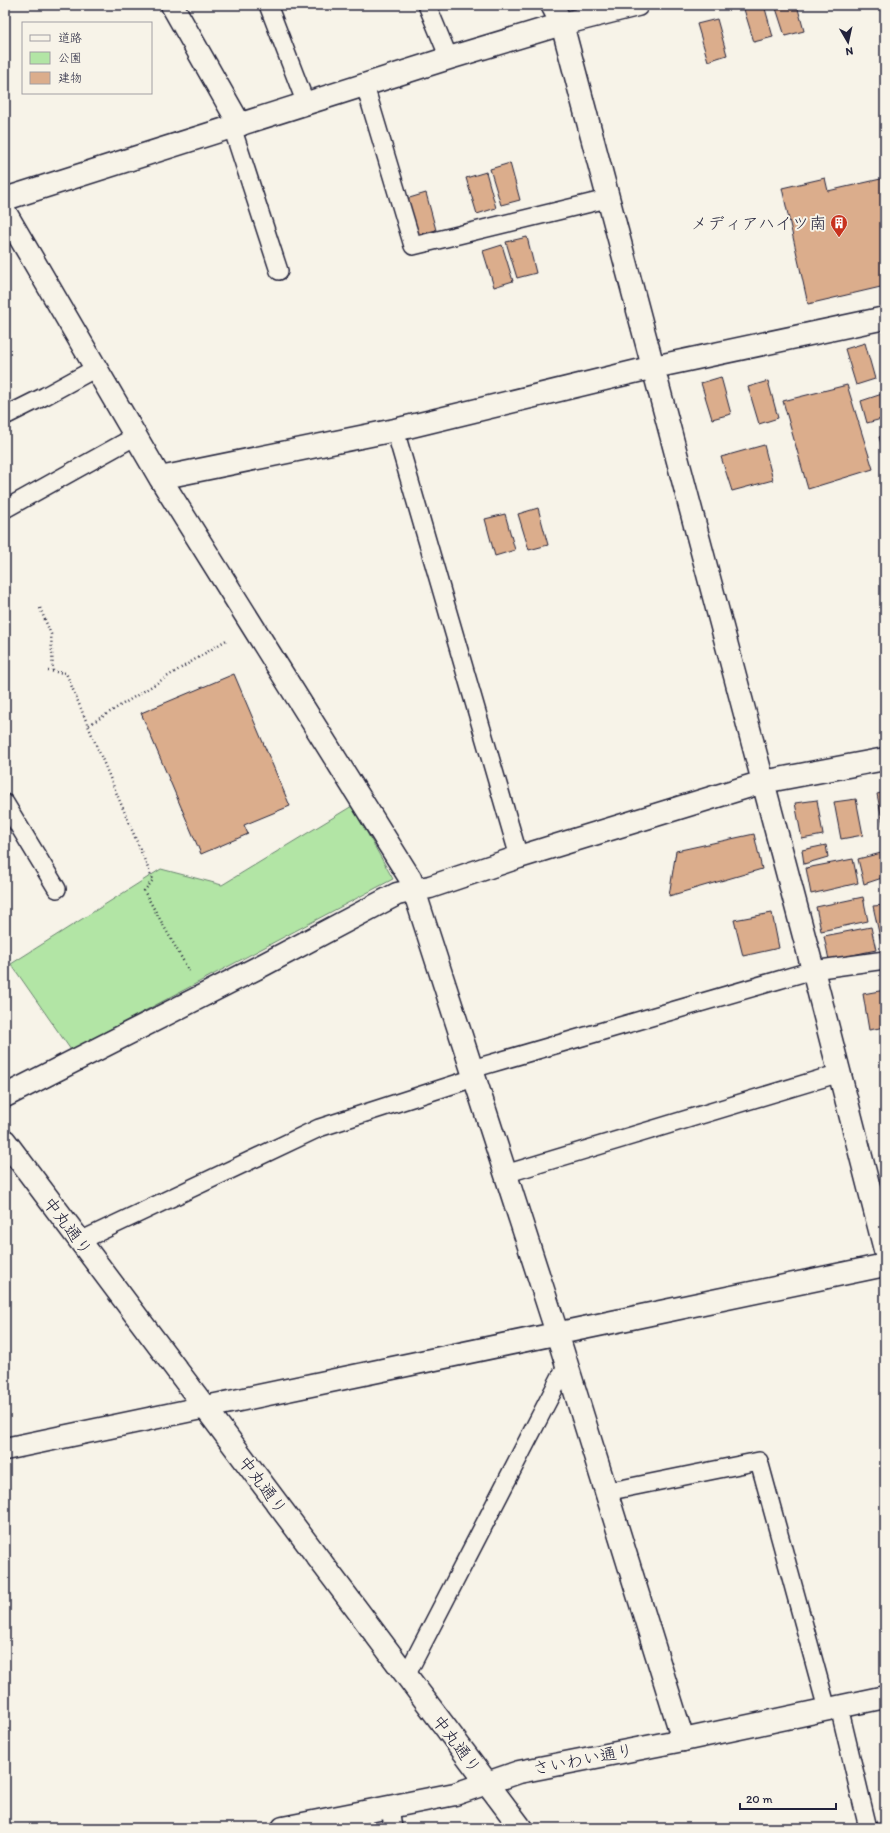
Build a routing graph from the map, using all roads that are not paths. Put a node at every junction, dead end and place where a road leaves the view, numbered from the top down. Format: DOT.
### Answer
graph roads {
  1 [pos="172,5"];
  2 [pos="268,5"];
  3 [pos="428,5"];
  4 [pos="552,5"];
  5 [pos="637,5"];
  6 [pos="562,24"];
  7 [pos="449,58"];
  8 [pos="365,86"];
  9 [pos="306,104"];
  10 [pos="236,126"];
  11 [pos="5,199"];
  12 [pos="607,199"];
  13 [pos="5,212"];
  14 [pos="279,272"];
  15 [pos="885,318"];
  16 [pos="654,367"];
  17 [pos="96,368"];
  18 [pos="5,416"];
  19 [pos="395,430"];
  20 [pos="136,436"];
  21 [pos="160,478"];
  22 [pos="5,509"];
  23 [pos="885,759"];
  24 [pos="763,782"];
  25 [pos="5,803"];
  26 [pos="519,857"];
  27 [pos="57,889"];
  28 [pos="415,890"];
  29 [pos="885,960"];
  30 [pos="814,970"];
  31 [pos="473,1073"];
  32 [pos="840,1073"];
  33 [pos="5,1096"];
  34 [pos="5,1141"];
  35 [pos="505,1174"];
  36 [pos="80,1241"];
  37 [pos="885,1250"];
  38 [pos="885,1265"];
  39 [pos="557,1333"];
  40 [pos="567,1364"];
  41 [pos="204,1407"];
  42 [pos="5,1449"];
  43 [pos="606,1492"];
  44 [pos="406,1676"];
  45 [pos="885,1697"];
  46 [pos="833,1708"];
  47 [pos="682,1740"];
  48 [pos="487,1783"];
  49 [pos="392,1818"];
  50 [pos="314,1825"];
  51 [pos="283,1828"];
  52 [pos="521,1828"];
  53 [pos="868,1828"];
  1 -- 10 [label="street"];
  2 -- 9 [label="lane"];
  3 -- 7 [label="lane"];
  4 -- 6 [label="street"];
  5 -- 6 [label="street"];
  6 -- 7 [label="street"];
  6 -- 12 [label="street"];
  7 -- 8 [label="street"];
  8 -- 9 [label="street"];
  8 -- 12 [label="lane"];
  9 -- 10 [label="street"];
  10 -- 11 [label="street"];
  10 -- 14 [label="lane"];
  12 -- 16 [label="street"];
  13 -- 17 [label="street"];
  15 -- 16 [label="street"];
  16 -- 19 [label="street"];
  16 -- 24 [label="street"];
  17 -- 18 [label="lane"];
  17 -- 20 [label="street"];
  19 -- 21 [label="street"];
  19 -- 26 [label="lane"];
  20 -- 21 [label="street"];
  20 -- 22 [label="lane"];
  21 -- 28 [label="street"];
  23 -- 24 [label="street"];
  24 -- 26 [label="street"];
  24 -- 30 [label="street"];
  25 -- 27 [label="lane"];
  26 -- 28 [label="street"];
  28 -- 31 [label="street"];
  28 -- 33 [label="street"];
  29 -- 30 [label="lane"];
  30 -- 31 [label="lane"];
  30 -- 32 [label="street"];
  31 -- 35 [label="street"];
  31 -- 36 [label="lane"];
  32 -- 35 [label="lane"];
  32 -- 37 [label="street"];
  34 -- 36 [label="street, 中丸通り"];
  35 -- 39 [label="street"];
  36 -- 41 [label="street, 中丸通り"];
  38 -- 39 [label="street"];
  39 -- 40 [label="street"];
  39 -- 41 [label="street"];
  40 -- 43 [label="street"];
  40 -- 44 [label="lane"];
  41 -- 42 [label="street"];
  41 -- 44 [label="street, 中丸通り"];
  43 -- 46 [label="lane"];
  43 -- 47 [label="street"];
  44 -- 48 [label="street, 中丸通り"];
  45 -- 46 [label="street, さいわい通り"];
  46 -- 47 [label="street, さいわい通り"];
  46 -- 53 [label="lane"];
  47 -- 48 [label="street, さいわい通り"];
  48 -- 49 [label="street, さいわい通り"];
  48 -- 52 [label="street, 中丸通り"];
  49 -- 50 [label="street, さいわい通り"];
  50 -- 51 [label="street, さいわい通り"];
}
